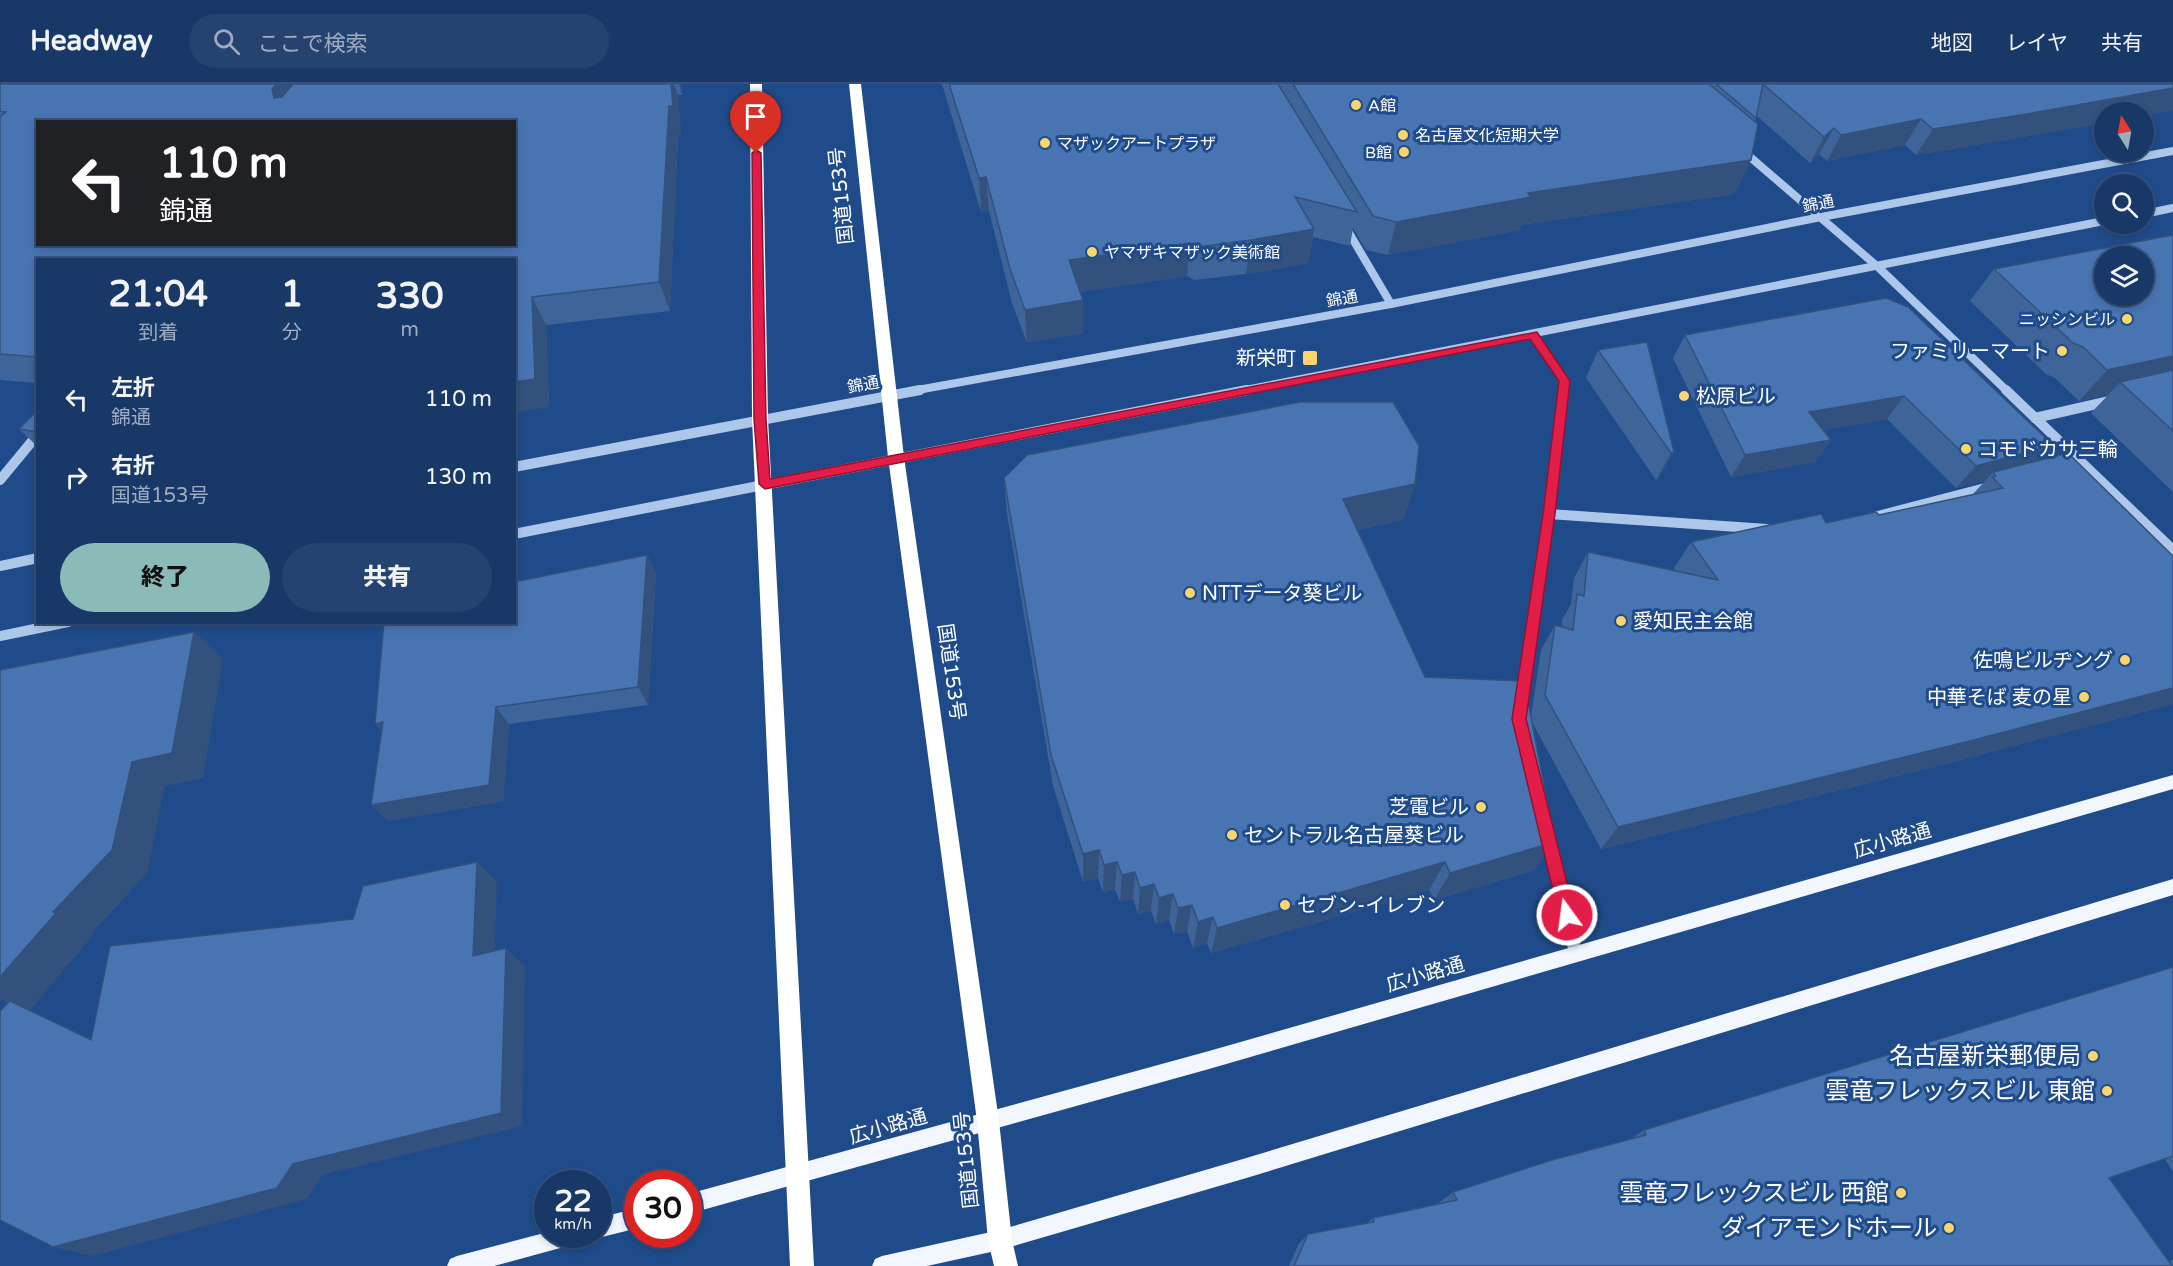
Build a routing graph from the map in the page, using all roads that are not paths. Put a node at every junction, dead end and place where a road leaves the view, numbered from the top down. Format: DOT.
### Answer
graph roads {
  1 [pos="756,84"];
  2 [pos="855,84"];
  3 [pos="1734,144"];
  4 [pos="2173,151"];
  5 [pos="2173,208"];
  6 [pos="2154,212"];
  7 [pos="1340,218"];
  8 [pos="1821,218"];
  9 [pos="2094,223"];
  10 [pos="1878,267"];
  11 [pos="1391,304"];
  12 [pos="1533,335"];
  13 [pos="888,395"];
  14 [pos="2127,398"];
  15 [pos="2035,418"];
  16 [pos="760,419"];
  17 [pos="36,436"];
  18 [pos="896,457"];
  19 [pos="2082,463"];
  20 [pos="2070,466"];
  21 [pos="516,467"];
  22 [pos="0,480"];
  23 [pos="765,484"];
  24 [pos="2001,484"];
  25 [pos="1549,514"];
  26 [pos="1861,520"];
  27 [pos="1780,530"];
  28 [pos="516,534"];
  29 [pos="2173,550"];
  30 [pos="36,558"];
  31 [pos="0,566"];
  32 [pos="58,624"];
  33 [pos="0,636"];
  34 [pos="1520,709"];
  35 [pos="2173,782"];
  36 [pos="1546,829"];
  37 [pos="2173,887"];
  38 [pos="1576,954"];
  39 [pos="988,1121"];
  40 [pos="796,1175"];
  41 [pos="702,1200"];
  42 [pos="1000,1240"];
  43 [pos="534,1245"];
  44 [pos="457,1266"];
  45 [pos="802,1266"];
  46 [pos="882,1266"];
  47 [pos="1006,1266"];
  1 -- 16 [label="highway"];
  2 -- 13 [label="highway, 国道153号"];
  3 -- 8 [label="street"];
  4 -- 8 [label="street, 錦通"];
  5 -- 6 [label="street"];
  7 -- 11 [label="street"];
  8 -- 10 [label="street"];
  8 -- 11 [label="street, 錦通"];
  9 -- 10 [label="street"];
  10 -- 12 [label="street"];
  10 -- 15 [label="street"];
  11 -- 13 [label="street, 錦通"];
  12 -- 18 [label="street"];
  12 -- 25 [label="street"];
  13 -- 16 [label="street, 錦通"];
  13 -- 18 [label="highway, 国道153号"];
  14 -- 15 [label="street"];
  15 -- 19 [label="street"];
  16 -- 21 [label="street, 錦通"];
  16 -- 23 [label="highway"];
  17 -- 22 [label="street"];
  18 -- 23 [label="street"];
  18 -- 39 [label="highway, 国道153号"];
  19 -- 20 [label="street"];
  19 -- 29 [label="street"];
  23 -- 28 [label="street"];
  23 -- 40 [label="highway"];
  24 -- 26 [label="street"];
  25 -- 27 [label="street"];
  25 -- 34 [label="street"];
  30 -- 31 [label="street"];
  32 -- 33 [label="street"];
  35 -- 38 [label="main road, 広小路通"];
  36 -- 38 [label="street"];
  37 -- 42 [label="main road"];
  38 -- 39 [label="main road, 広小路通"];
  39 -- 40 [label="main road, 広小路通"];
  39 -- 42 [label="highway, 国道153号"];
  40 -- 41 [label="main road, 広小路通"];
  40 -- 45 [label="highway"];
  42 -- 46 [label="main road"];
  42 -- 47 [label="highway, 国道153号"];
  43 -- 44 [label="main road"];
}
